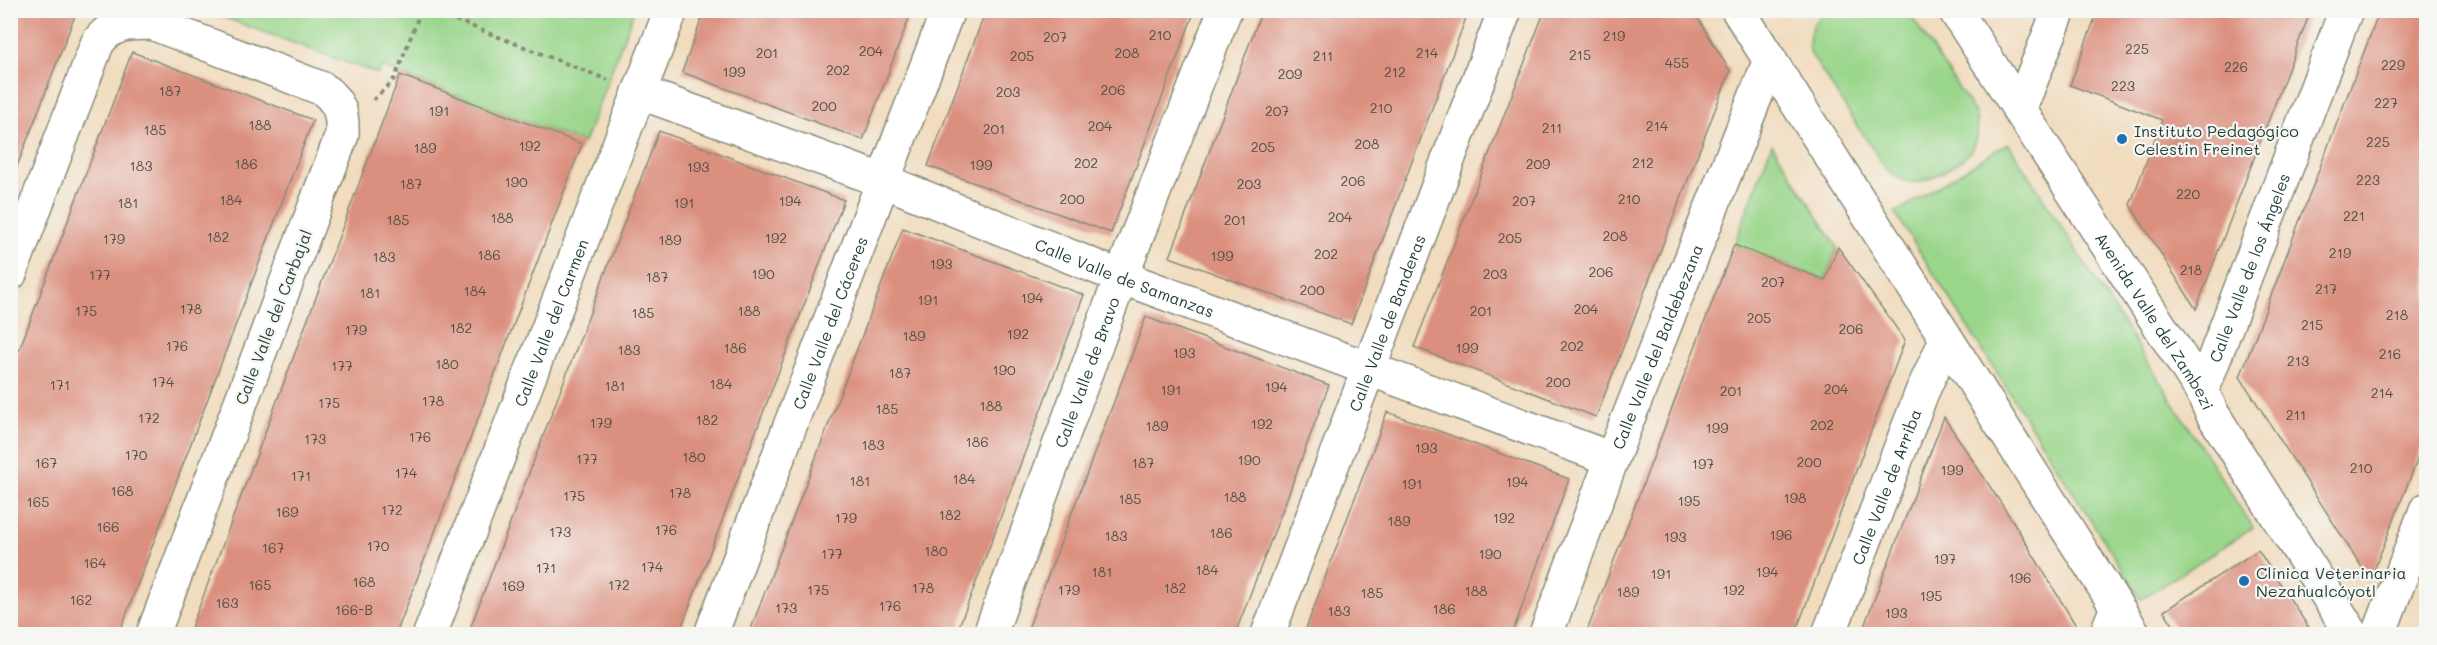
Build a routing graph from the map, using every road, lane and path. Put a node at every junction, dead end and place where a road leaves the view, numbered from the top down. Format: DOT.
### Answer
graph roads {
  1 [pos="421,10"];
  2 [pos="430,10"];
  3 [pos="671,10"];
  4 [pos="948,10"];
  5 [pos="1225,10"];
  6 [pos="1505,10"];
  7 [pos="1738,10"];
  8 [pos="1955,10"];
  9 [pos="2059,10"];
  10 [pos="2346,10"];
  11 [pos="1770,60"];
  12 [pos="639,92"];
  13 [pos="340,107"];
  14 [pos="2019,111"];
  15 [pos="884,181"];
  16 [pos="10,274"];
  17 [pos="1122,277"];
  18 [pos="1946,340"];
  19 [pos="1369,367"];
  20 [pos="2202,391"];
  21 [pos="1612,459"];
  22 [pos="2427,510"];
  23 [pos="2119,626"];
  24 [pos="153,634"];
  25 [pos="430,634"];
  26 [pos="711,634"];
  27 [pos="990,634"];
  28 [pos="1268,634"];
  29 [pos="1546,634"];
  30 [pos="1829,634"];
  31 [pos="2352,634"];
  32 [pos="2379,634"];
  1 -- 13 [label="path"];
  2 -- 12 [label="path"];
  3 -- 12 [label="street, Calle Valle del Carmen"];
  4 -- 15 [label="street, Calle Valle del Cáceres"];
  5 -- 17 [label="street, Calle Valle de Bravo"];
  6 -- 19 [label="street, Calle Valle de Banderas"];
  7 -- 11 [label="street"];
  8 -- 14 [label="street, Avenida Valle del Zambezi"];
  9 -- 14 [label="street"];
  10 -- 20 [label="street, Calle Valle de los Ángeles"];
  11 -- 18 [label="street"];
  11 -- 21 [label="street, Calle Valle del Baldebezana"];
  12 -- 15 [label="street, Calle Valle de Samanzas"];
  12 -- 25 [label="street, Calle Valle del Carmen"];
  13 -- 16 [label="street"];
  13 -- 24 [label="street, Calle Valle del Carbajal"];
  14 -- 20 [label="street, Avenida Valle del Zambezi"];
  15 -- 17 [label="street, Calle Valle de Samanzas"];
  15 -- 26 [label="street, Calle Valle del Cáceres"];
  17 -- 19 [label="street, Calle Valle de Samanzas"];
  17 -- 27 [label="street, Calle Valle de Bravo"];
  18 -- 23 [label="street"];
  18 -- 30 [label="street, Calle Valle de Arriba"];
  19 -- 21 [label="street, Calle Valle de Samanzas"];
  19 -- 28 [label="street, Calle Valle de Banderas"];
  20 -- 31 [label="street, Avenida Valle del Zambezi"];
  21 -- 29 [label="street, Calle Valle del Baldebezana"];
  22 -- 32 [label="street"];
}
